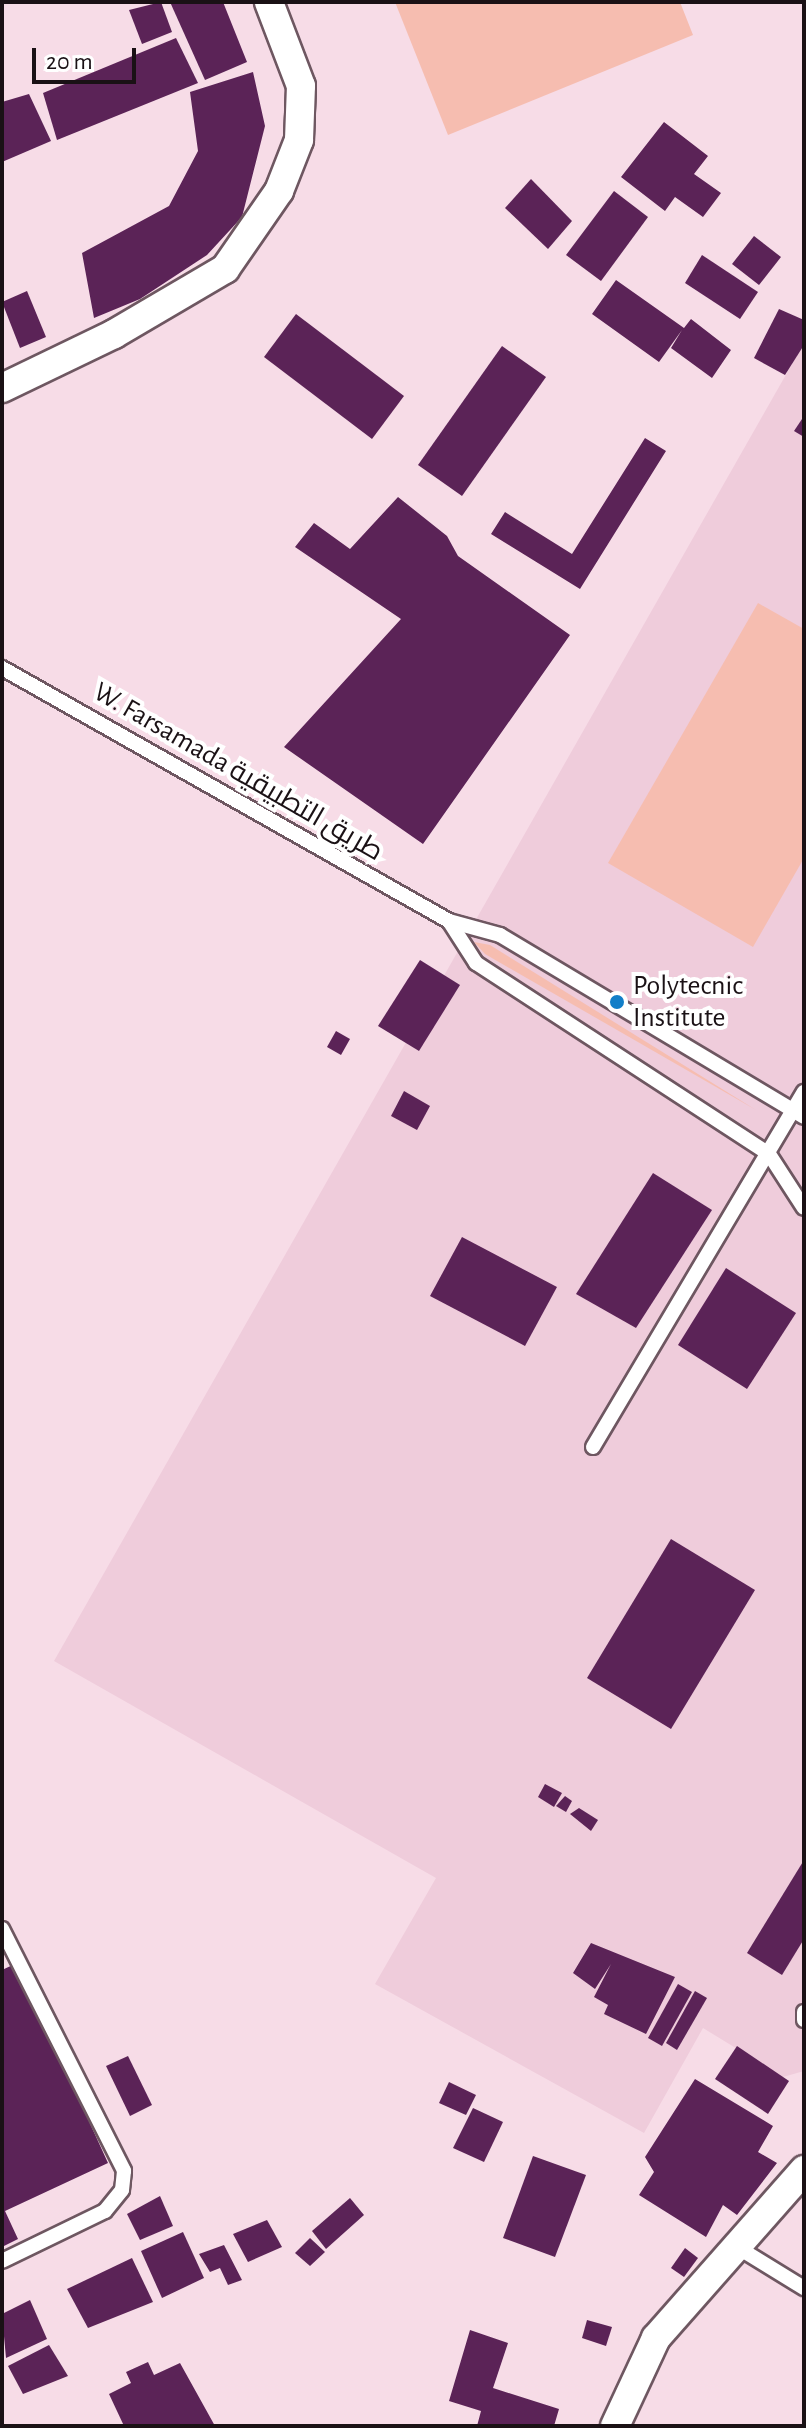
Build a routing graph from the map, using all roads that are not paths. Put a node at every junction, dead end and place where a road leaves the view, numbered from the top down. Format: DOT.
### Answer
graph roads {
  1 [pos="269,2"];
  2 [pos="2,388"];
  3 [pos="2,668"];
  4 [pos="449,921"];
  5 [pos="804,1092"];
  6 [pos="797,1116"];
  7 [pos="769,1154"];
  8 [pos="804,1208"];
  9 [pos="593,1447"];
  10 [pos="2,1929"];
  11 [pos="804,2012"];
  12 [pos="804,2020"];
  13 [pos="804,2170"];
  14 [pos="737,2247"];
  15 [pos="2,2261"];
  16 [pos="804,2288"];
  17 [pos="615,2426"];
  1 -- 2 [label="street"];
  3 -- 4 [label="lane, W. Farsamada طريق التطبيقية"];
  4 -- 6 [label="lane, W. Farsamada طريق التطبيقية"];
  4 -- 7 [label="lane, W. Farsamada طريق التطبيقية"];
  5 -- 6 [label="lane"];
  6 -- 7 [label="lane"];
  7 -- 8 [label="lane, W. Farsamada طريق التطبيقية"];
  7 -- 9 [label="lane"];
  10 -- 15 [label="lane"];
  11 -- 12 [label="lane"];
  13 -- 14 [label="street"];
  14 -- 16 [label="lane"];
  14 -- 17 [label="street"];
}
